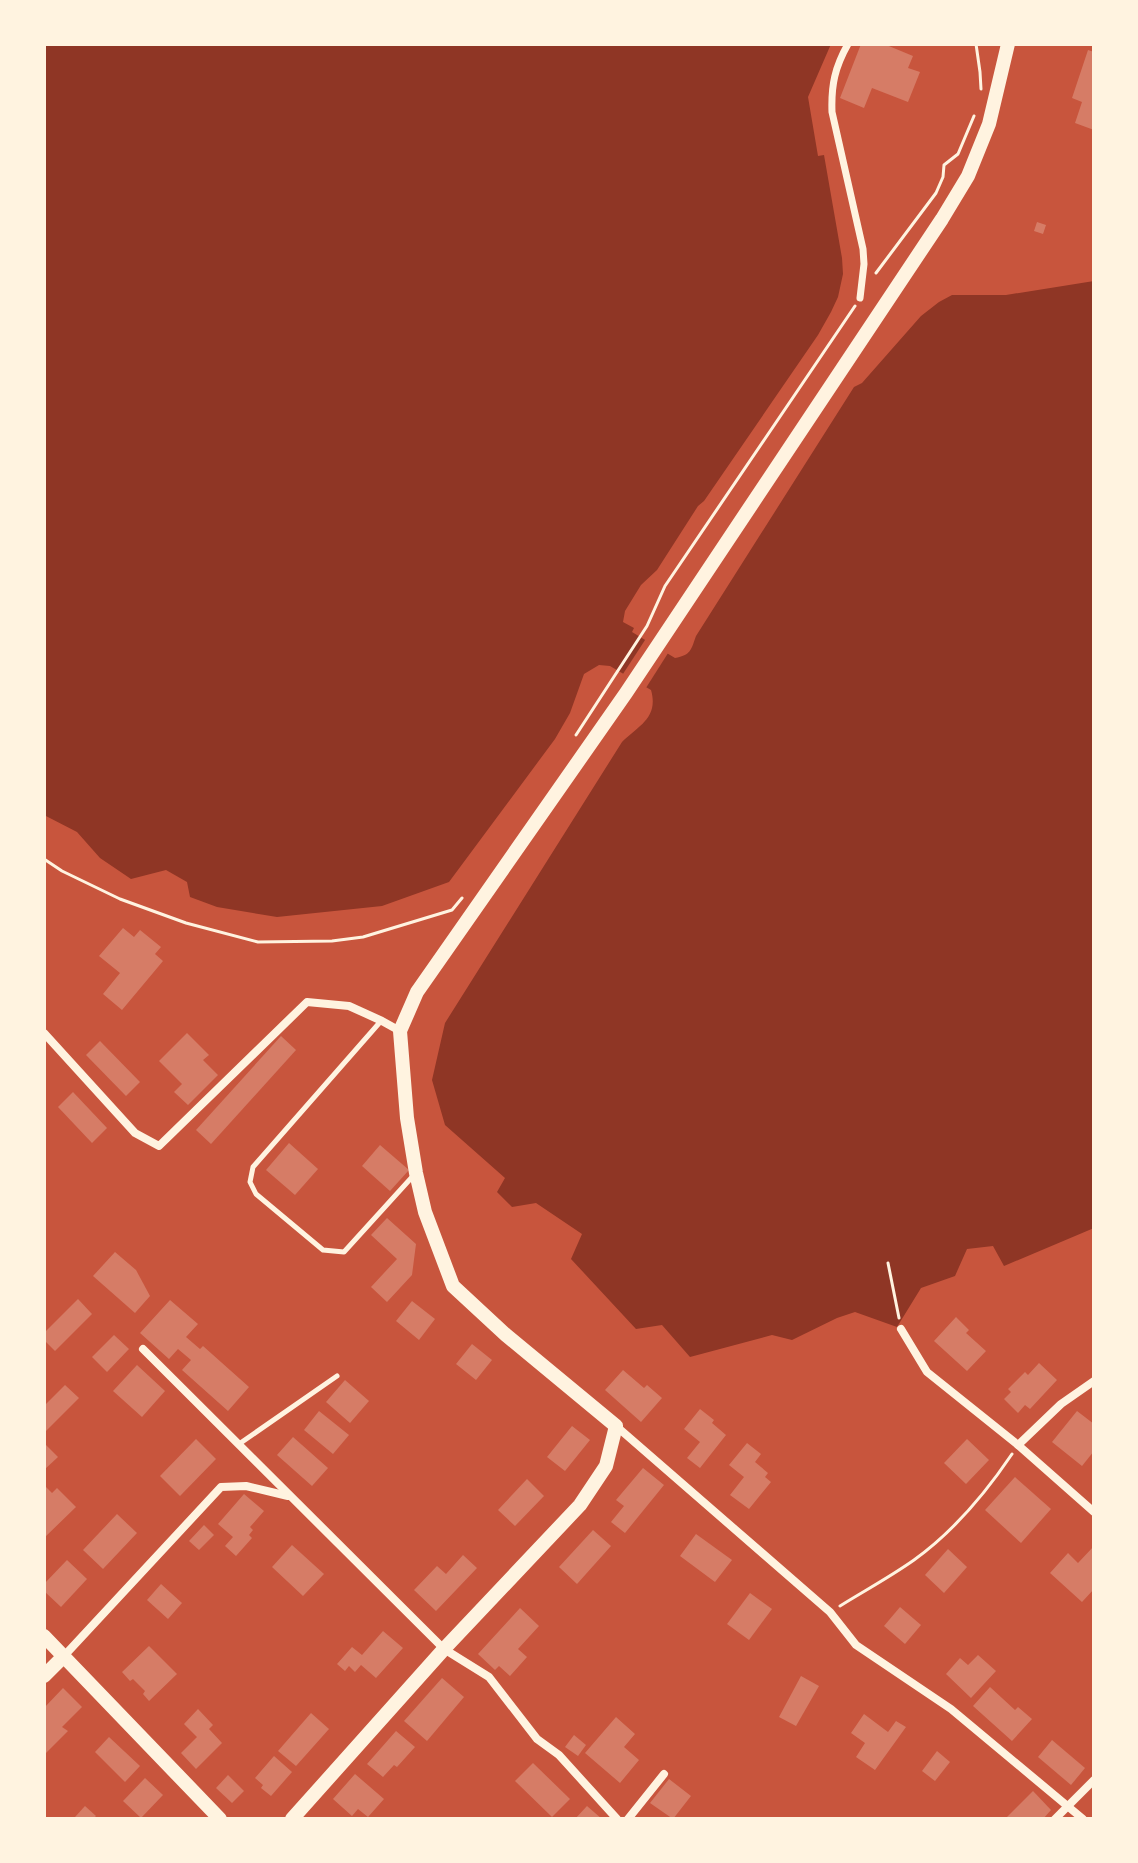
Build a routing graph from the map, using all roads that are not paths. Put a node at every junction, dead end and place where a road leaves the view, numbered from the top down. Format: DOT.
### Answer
graph roads {
  1 [pos="848,44"];
  2 [pos="1008,44"];
  3 [pos="860,298"];
  4 [pos="382,1021"];
  5 [pos="400,1031"];
  6 [pos="44,1033"];
  7 [pos="416,1173"];
  8 [pos="901,1329"];
  9 [pos="143,1349"];
  10 [pos="337,1376"];
  11 [pos="1094,1381"];
  12 [pos="616,1426"];
  13 [pos="238,1445"];
  14 [pos="1018,1445"];
  15 [pos="291,1497"];
  16 [pos="1094,1512"];
  17 [pos="44,1636"];
  18 [pos="444,1649"];
  19 [pos="64,1656"];
  20 [pos="44,1676"];
  21 [pos="664,1774"];
  22 [pos="1094,1780"];
  23 [pos="1068,1807"];
  24 [pos="220,1819"];
  25 [pos="292,1819"];
  26 [pos="617,1819"];
  27 [pos="628,1819"];
  28 [pos="1055,1819"];
  29 [pos="1083,1819"];
  1 -- 3 [label="street"];
  2 -- 5 [label="street"];
  4 -- 5 [label="street"];
  4 -- 6 [label="street"];
  4 -- 7 [label="lane"];
  5 -- 7 [label="street"];
  7 -- 12 [label="street"];
  8 -- 14 [label="street"];
  9 -- 13 [label="street"];
  10 -- 13 [label="lane"];
  11 -- 14 [label="street"];
  12 -- 18 [label="street"];
  12 -- 23 [label="street"];
  13 -- 15 [label="street"];
  14 -- 16 [label="street"];
  15 -- 18 [label="street"];
  15 -- 19 [label="street"];
  17 -- 19 [label="street"];
  18 -- 25 [label="street"];
  18 -- 26 [label="street"];
  19 -- 20 [label="street"];
  19 -- 24 [label="street"];
  21 -- 27 [label="street"];
  22 -- 23 [label="street"];
  23 -- 28 [label="street"];
  23 -- 29 [label="street"];
}
